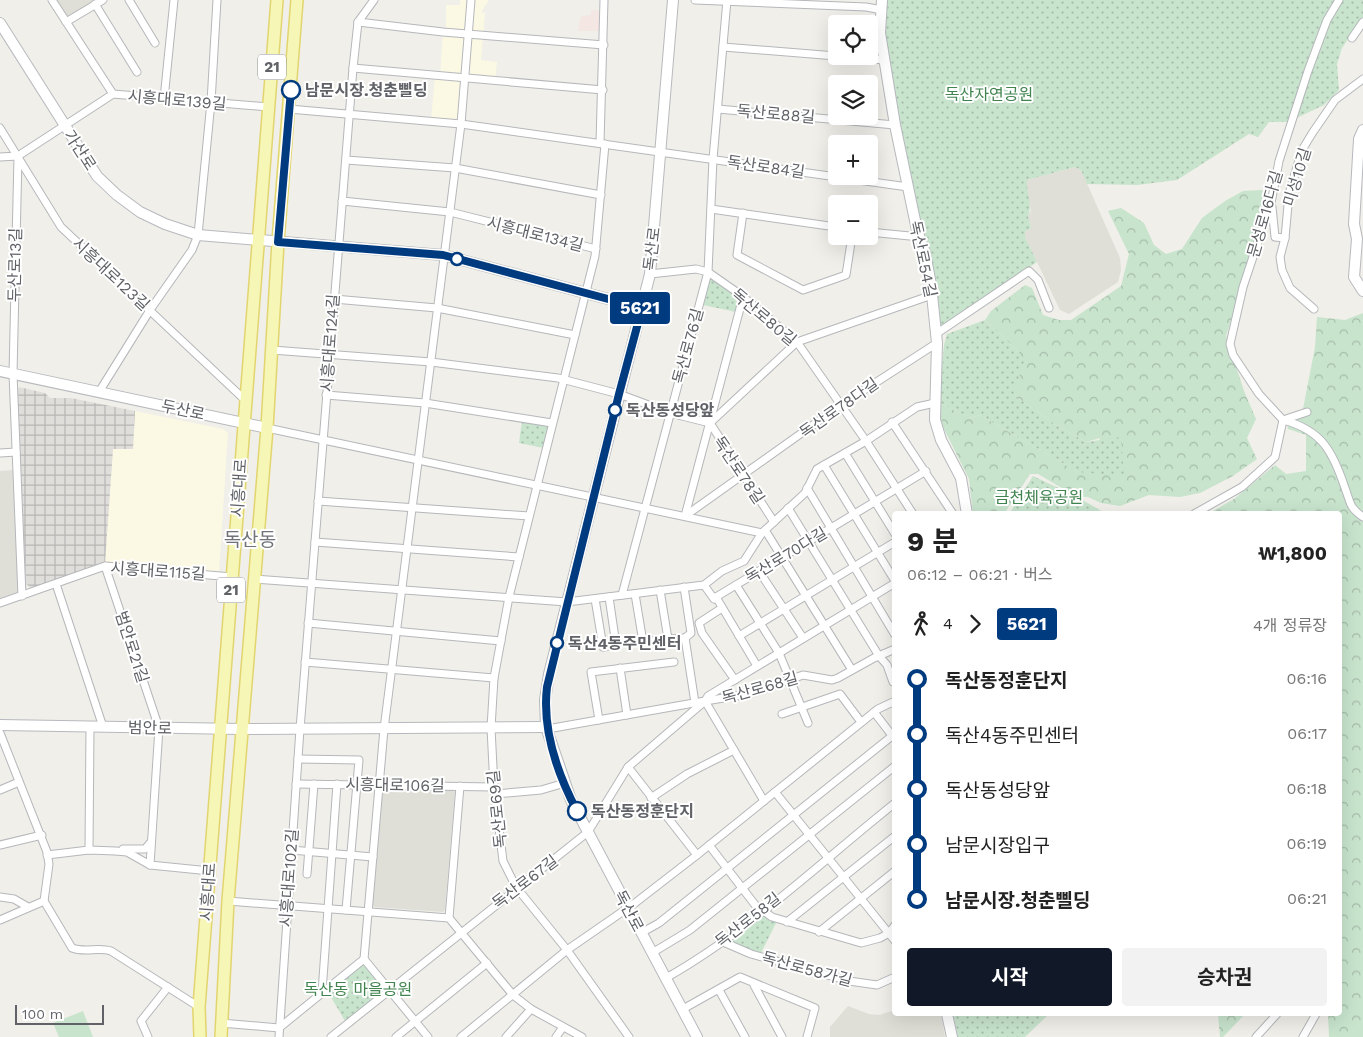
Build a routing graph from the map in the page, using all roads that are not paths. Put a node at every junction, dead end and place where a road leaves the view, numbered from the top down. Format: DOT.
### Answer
graph roads {
  1 [pos="52,0"];
  2 [pos="102,0"];
  3 [pos="129,0"];
  4 [pos="174,0"];
  5 [pos="217,0"];
  6 [pos="277,0"];
  7 [pos="297,0"];
  8 [pos="374,0"];
  9 [pos="471,0"];
  10 [pos="604,0"];
  11 [pos="673,0"];
  12 [pos="695,0"];
  13 [pos="856,0"];
  14 [pos="1339,0"];
  15 [pos="727,1"];
  16 [pos="95,4"];
  17 [pos="882,5"];
  18 [pos="866,7"];
  19 [pos="66,22"];
  20 [pos="358,22"];
  21 [pos="1363,22"];
  22 [pos="0,23"];
  23 [pos="468,34"];
  24 [pos="1352,38"];
  25 [pos="155,43"];
  26 [pos="604,45"];
  27 [pos="723,47"];
  28 [pos="828,55"];
  29 [pos="878,59"];
  30 [pos="884,60"];
  31 [pos="353,68"];
  32 [pos="137,72"];
  33 [pos="1363,78"];
  34 [pos="464,79"];
  35 [pos="603,90"];
  36 [pos="113,94"];
  37 [pos="164,99"];
  38 [pos="211,102"];
  39 [pos="269,107"];
  40 [pos="290,109"];
  41 [pos="718,109"];
  42 [pos="350,114"];
  43 [pos="461,124"];
  44 [pos="895,125"];
  45 [pos="65,126"];
  46 [pos="0,128"];
  47 [pos="1363,130"];
  48 [pos="603,143"];
  49 [pos="661,151"];
  50 [pos="18,156"];
  51 [pos="0,158"];
  52 [pos="713,159"];
  53 [pos="346,160"];
  54 [pos="456,168"];
  55 [pos="908,187"];
  56 [pos="600,195"];
  57 [pos="342,200"];
  58 [pos="1271,203"];
  59 [pos="711,209"];
  60 [pos="450,212"];
  61 [pos="742,213"];
  62 [pos="828,226"];
  63 [pos="878,233"];
  64 [pos="198,235"];
  65 [pos="920,237"];
  66 [pos="1285,238"];
  67 [pos="258,241"];
  68 [pos="278,242"];
  69 [pos="851,245"];
  70 [pos="338,247"];
  71 [pos="596,249"];
  72 [pos="444,256"];
  73 [pos="708,272"];
  74 [pos="650,274"];
  75 [pos="1363,291"];
  76 [pos="586,294"];
  77 [pos="932,295"];
  78 [pos="743,297"];
  79 [pos="334,299"];
  80 [pos="437,308"];
  81 [pos="642,308"];
  82 [pos="1049,308"];
  83 [pos="1314,309"];
  84 [pos="150,310"];
  85 [pos="575,335"];
  86 [pos="936,338"];
  87 [pos="797,342"];
  88 [pos="272,350"];
  89 [pos="330,353"];
  90 [pos="431,362"];
  91 [pos="0,371"];
  92 [pos="13,374"];
  93 [pos="564,380"];
  94 [pos="99,392"];
  95 [pos="619,394"];
  96 [pos="326,396"];
  97 [pos="246,400"];
  98 [pos="425,403"];
  99 [pos="935,403"];
  100 [pos="841,404"];
  101 [pos="1307,412"];
  102 [pos="670,413"];
  103 [pos="1283,420"];
  104 [pos="892,422"];
  105 [pos="244,423"];
  106 [pos="710,423"];
  107 [pos="552,424"];
  108 [pos="266,428"];
  109 [pos="323,439"];
  110 [pos="866,441"];
  111 [pos="16,452"];
  112 [pos="0,453"];
  113 [pos="846,453"];
  114 [pos="418,459"];
  115 [pos="824,465"];
  116 [pos="926,471"];
  117 [pos="743,476"];
  118 [pos="536,484"];
  119 [pos="807,488"];
  120 [pos="896,488"];
  121 [pos="595,496"];
  122 [pos="318,501"];
  123 [pos="875,501"];
  124 [pos="412,508"];
  125 [pos="645,508"];
  126 [pos="788,508"];
  127 [pos="911,511"];
  128 [pos="952,511"];
  129 [pos="966,511"];
  130 [pos="1201,511"];
  131 [pos="854,514"];
  132 [pos="528,516"];
  133 [pos="685,516"];
  134 [pos="1363,517"];
  135 [pos="774,522"];
  136 [pos="831,528"];
  137 [pos="892,529"];
  138 [pos="764,531"];
  139 [pos="808,541"];
  140 [pos="315,542"];
  141 [pos="892,544"];
  142 [pos="407,549"];
  143 [pos="878,553"];
  144 [pos="518,557"];
  145 [pos="783,557"];
  146 [pos="105,566"];
  147 [pos="854,567"];
  148 [pos="759,571"];
  149 [pos="232,577"];
  150 [pos="892,577"];
  151 [pos="254,579"];
  152 [pos="832,580"];
  153 [pos="312,582"];
  154 [pos="56,584"];
  155 [pos="892,584"];
  156 [pos="704,585"];
  157 [pos="736,586"];
  158 [pos="684,587"];
  159 [pos="402,589"];
  160 [pos="660,590"];
  161 [pos="635,594"];
  162 [pos="622,595"];
  163 [pos="22,596"];
  164 [pos="508,596"];
  165 [pos="806,596"];
  166 [pos="872,596"];
  167 [pos="609,597"];
  168 [pos="716,597"];
  169 [pos="595,599"];
  170 [pos="567,602"];
  171 [pos="0,603"];
  172 [pos="722,608"];
  173 [pos="784,609"];
  174 [pos="850,609"];
  175 [pos="308,623"];
  176 [pos="761,624"];
  177 [pos="824,625"];
  178 [pos="892,630"];
  179 [pos="396,631"];
  180 [pos="740,636"];
  181 [pos="685,638"];
  182 [pos="803,638"];
  183 [pos="668,639"];
  184 [pos="501,641"];
  185 [pos="892,650"];
  186 [pos="779,653"];
  187 [pos="879,656"];
  188 [pos="305,662"];
  189 [pos="674,662"];
  190 [pos="758,666"];
  191 [pos="620,668"];
  192 [pos="392,669"];
  193 [pos="852,670"];
  194 [pos="494,678"];
  195 [pos="791,678"];
  196 [pos="892,679"];
  197 [pos="735,680"];
  198 [pos="704,701"];
  199 [pos="695,703"];
  200 [pos="892,703"];
  201 [pos="802,707"];
  202 [pos="874,712"];
  203 [pos="782,714"];
  204 [pos="627,715"];
  205 [pos="599,720"];
  206 [pos="861,722"];
  207 [pos="808,723"];
  208 [pos="0,725"];
  209 [pos="90,727"];
  210 [pos="103,727"];
  211 [pos="546,727"];
  212 [pos="159,728"];
  213 [pos="490,728"];
  214 [pos="220,729"];
  215 [pos="242,729"];
  216 [pos="300,729"];
  217 [pos="384,729"];
  218 [pos="0,733"];
  219 [pos="892,734"];
  220 [pos="892,739"];
  221 [pos="734,750"];
  222 [pos="298,759"];
  223 [pos="628,767"];
  224 [pos="892,768"];
  225 [pos="19,782"];
  226 [pos="296,784"];
  227 [pos="314,784"];
  228 [pos="337,784"];
  229 [pos="357,784"];
  230 [pos="565,784"];
  231 [pos="379,785"];
  232 [pos="460,786"];
  233 [pos="0,790"];
  234 [pos="494,790"];
  235 [pos="775,792"];
  236 [pos="651,798"];
  237 [pos="764,801"];
  238 [pos="892,804"];
  239 [pos="793,814"];
  240 [pos="588,832"];
  241 [pos="42,835"];
  242 [pos="810,835"];
  243 [pos="892,838"];
  244 [pos="152,842"];
  245 [pos="0,845"];
  246 [pos="709,845"];
  247 [pos="89,850"];
  248 [pos="291,850"];
  249 [pos="115,851"];
  250 [pos="309,852"];
  251 [pos="332,854"];
  252 [pos="47,855"];
  253 [pos="351,855"];
  254 [pos="697,855"];
  255 [pos="373,857"];
  256 [pos="827,857"];
  257 [pos="150,865"];
  258 [pos="726,867"];
  259 [pos="210,871"];
  260 [pos="892,873"];
  261 [pos="307,874"];
  262 [pos="843,876"];
  263 [pos="516,887"];
  264 [pos="743,888"];
  265 [pos="0,897"];
  266 [pos="861,898"];
  267 [pos="44,901"];
  268 [pos="228,901"];
  269 [pos="287,906"];
  270 [pos="28,907"];
  271 [pos="628,908"];
  272 [pos="327,909"];
  273 [pos="346,910"];
  274 [pos="762,911"];
  275 [pos="368,912"];
  276 [pos="449,918"];
  277 [pos="0,920"];
  278 [pos="787,922"];
  279 [pos="892,929"];
  280 [pos="461,932"];
  281 [pos="641,932"];
  282 [pos="819,932"];
  283 [pos="889,933"];
  284 [pos="892,937"];
  285 [pos="720,942"];
  286 [pos="567,950"];
  287 [pos="652,953"];
  288 [pos="364,959"];
  289 [pos="487,963"];
  290 [pos="666,978"];
  291 [pos="892,978"];
  292 [pos="754,985"];
  293 [pos="168,987"];
  294 [pos="389,990"];
  295 [pos="719,990"];
  296 [pos="322,992"];
  297 [pos="513,994"];
  298 [pos="199,1007"];
  299 [pos="531,1009"];
  300 [pos="683,1009"];
  301 [pos="947,1016"];
  302 [pos="1275,1016"];
  303 [pos="1315,1016"];
  304 [pos="415,1022"];
  305 [pos="221,1023"];
  306 [pos="563,1027"];
  307 [pos="278,1028"];
  308 [pos="148,1037"];
  309 [pos="200,1037"];
  310 [pos="221,1037"];
  311 [pos="279,1037"];
  312 [pos="330,1037"];
  313 [pos="396,1037"];
  314 [pos="428,1037"];
  315 [pos="461,1037"];
  316 [pos="507,1037"];
  317 [pos="556,1037"];
  318 [pos="582,1037"];
  319 [pos="629,1037"];
  320 [pos="697,1037"];
  321 [pos="745,1037"];
  322 [pos="782,1037"];
  323 [pos="807,1037"];
  324 [pos="952,1037"];
  325 [pos="1256,1037"];
  326 [pos="1303,1037"];
  1 -- 19 [label="street"];
  2 -- 16 [label="street"];
  3 -- 25 [label="street"];
  4 -- 37 [label="street"];
  5 -- 38 [label="street"];
  6 -- 39 [label="main road, 시흥대로 / 21"];
  7 -- 40 [label="main road, 시흥대로 / 21"];
  8 -- 20 [label="street"];
  9 -- 23 [label="street"];
  10 -- 26 [label="street, 시흥대로134길"];
  11 -- 49 [label="main road, 독산로"];
  12 -- 15 [label="street"];
  13 -- 18 [label="street"];
  14 -- 58 [label="street, 문성로16다길"];
  15 -- 18 [label="street"];
  15 -- 27 [label="street"];
  16 -- 19 [label="street"];
  16 -- 32 [label="street"];
  17 -- 18 [label="street"];
  17 -- 30 [label="main road, 독산로54길"];
  19 -- 36 [label="street"];
  20 -- 23 [label="street"];
  20 -- 31 [label="street"];
  21 -- 24 [label="street"];
  22 -- 45 [label="main road, 가산로"];
  23 -- 26 [label="street"];
  23 -- 34 [label="street"];
  26 -- 35 [label="street, 시흥대로134길"];
  27 -- 28 [label="street"];
  27 -- 41 [label="street"];
  29 -- 30 [label="street"];
  30 -- 44 [label="main road, 독산로54길"];
  31 -- 34 [label="street"];
  31 -- 42 [label="street"];
  33 -- 66 [label="street, 미성10길"];
  34 -- 35 [label="street"];
  34 -- 43 [label="street"];
  35 -- 48 [label="street, 시흥대로134길"];
  36 -- 37 [label="street, 시흥대로139길"];
  36 -- 45 [label="street, 시흥대로139길"];
  37 -- 38 [label="street, 시흥대로139길"];
  38 -- 39 [label="street, 시흥대로139길"];
  38 -- 64 [label="street"];
  39 -- 67 [label="main road, 시흥대로 / 21"];
  40 -- 42 [label="street, 독산로84길"];
  40 -- 68 [label="main road, 시흥대로 / 21"];
  41 -- 44 [label="street, 독산로88길"];
  41 -- 52 [label="street"];
  42 -- 43 [label="street, 독산로84길"];
  42 -- 53 [label="street"];
  43 -- 48 [label="street, 독산로84길"];
  43 -- 54 [label="street"];
  44 -- 55 [label="main road, 독산로54길"];
  45 -- 50 [label="street, 시흥대로139길"];
  45 -- 64 [label="main road, 가산로"];
  46 -- 50 [label="street, 시흥대로123길"];
  47 -- 75 [label="main road"];
  48 -- 49 [label="street, 독산로84길"];
  48 -- 56 [label="street, 시흥대로134길"];
  49 -- 52 [label="street, 독산로84길"];
  49 -- 74 [label="main road, 독산로"];
  50 -- 51 [label="street"];
  50 -- 84 [label="street, 시흥대로123길"];
  50 -- 92 [label="street, 두산로13길"];
  52 -- 55 [label="street, 독산로84길"];
  52 -- 59 [label="street, 독산로84길"];
  53 -- 54 [label="street"];
  53 -- 57 [label="street"];
  54 -- 56 [label="street"];
  54 -- 60 [label="street"];
  55 -- 65 [label="main road, 독산로54길"];
  56 -- 71 [label="street, 시흥대로134길"];
  57 -- 60 [label="street, 시흥대로134길"];
  57 -- 70 [label="street"];
  58 -- 66 [label="street, 미성10길"];
  58 -- 103 [label="street, 문성로16다길"];
  59 -- 61 [label="street"];
  59 -- 73 [label="street"];
  60 -- 71 [label="street, 시흥대로134길"];
  60 -- 72 [label="street"];
  61 -- 62 [label="street"];
  61 -- 69 [label="street"];
  63 -- 65 [label="street"];
  64 -- 67 [label="main road, 가산로"];
  64 -- 84 [label="street"];
  65 -- 77 [label="main road, 독산로54길"];
  66 -- 83 [label="street, 미성10길"];
  67 -- 68 [label="main road, 가산로"];
  67 -- 97 [label="main road, 시흥대로 / 21"];
  68 -- 70 [label="main road, 가산로"];
  68 -- 88 [label="main road, 시흥대로 / 21"];
  70 -- 72 [label="main road, 가산로"];
  70 -- 79 [label="street, 시흥대로124길"];
  71 -- 76 [label="street"];
  72 -- 76 [label="main road, 가산로"];
  72 -- 80 [label="street"];
  73 -- 74 [label="street"];
  73 -- 78 [label="street, 독산로80길"];
  73 -- 102 [label="street, 독산로76길"];
  74 -- 81 [label="main road, 독산로"];
  76 -- 81 [label="main road, 가산로"];
  76 -- 85 [label="street"];
  77 -- 86 [label="main road, 독산로54길"];
  77 -- 87 [label="street"];
  78 -- 87 [label="street, 독산로80길"];
  78 -- 106 [label="street"];
  79 -- 80 [label="street"];
  79 -- 89 [label="street, 시흥대로124길"];
  80 -- 85 [label="street"];
  80 -- 90 [label="street"];
  81 -- 95 [label="main road, 독산로"];
  82 -- 86 [label="street, 독산로78다길"];
  84 -- 94 [label="street"];
  84 -- 97 [label="street, 시흥대로123길"];
  85 -- 93 [label="street"];
  86 -- 99 [label="main road, 독산로54길"];
  86 -- 100 [label="street, 독산로78다길"];
  87 -- 100 [label="street, 독산로80길"];
  87 -- 106 [label="street"];
  88 -- 89 [label="street, 독산로78길"];
  88 -- 108 [label="main road, 시흥대로 / 21"];
  89 -- 90 [label="street, 독산로78길"];
  89 -- 96 [label="street, 시흥대로124길"];
  90 -- 93 [label="street, 독산로78길"];
  90 -- 98 [label="street"];
  91 -- 92 [label="main road, 두산로"];
  92 -- 94 [label="main road, 두산로"];
  92 -- 111 [label="street, 두산로13길"];
  93 -- 95 [label="street, 독산로78길"];
  93 -- 107 [label="street"];
  94 -- 105 [label="main road, 두산로"];
  95 -- 102 [label="street, 독산로78길"];
  95 -- 121 [label="main road, 독산로"];
  96 -- 98 [label="street"];
  96 -- 109 [label="street, 시흥대로124길"];
  97 -- 105 [label="main road, 시흥대로 / 21"];
  98 -- 107 [label="street"];
  98 -- 114 [label="street"];
  99 -- 104 [label="street"];
  99 -- 129 [label="main road, 독산로54길"];
  100 -- 110 [label="street, 독산로80길"];
  100 -- 117 [label="street, 독산로78다길"];
  101 -- 103 [label="street"];
  102 -- 106 [label="street, 독산로78길"];
  102 -- 125 [label="street, 독산로76길"];
  103 -- 130 [label="street"];
  103 -- 134 [label="street, 문성로16다길"];
  104 -- 110 [label="street"];
  104 -- 116 [label="street"];
  105 -- 108 [label="main road, 두산로"];
  105 -- 149 [label="main road, 시흥대로 / 21"];
  106 -- 117 [label="street, 독산로78길"];
  106 -- 133 [label="street"];
  107 -- 118 [label="street"];
  108 -- 109 [label="street"];
  108 -- 151 [label="main road, 시흥대로 / 21"];
  109 -- 114 [label="street"];
  109 -- 122 [label="street, 시흥대로124길"];
  110 -- 113 [label="street"];
  110 -- 120 [label="street, 독산로80길"];
  111 -- 112 [label="street"];
  111 -- 163 [label="street, 두산로13길"];
  113 -- 115 [label="street"];
  113 -- 123 [label="street"];
  114 -- 118 [label="street"];
  114 -- 124 [label="street"];
  115 -- 119 [label="street"];
  115 -- 131 [label="street"];
  116 -- 120 [label="street, 독산로70다길"];
  116 -- 128 [label="street"];
  117 -- 133 [label="street, 독산로78다길"];
  117 -- 135 [label="street, 독산로78길"];
  118 -- 121 [label="street"];
  118 -- 132 [label="street"];
  119 -- 126 [label="street"];
  119 -- 136 [label="street"];
  120 -- 123 [label="street, 독산로70다길"];
  120 -- 127 [label="street, 독산로80길"];
  121 -- 125 [label="street"];
  121 -- 170 [label="main road, 독산로"];
  122 -- 124 [label="street"];
  122 -- 140 [label="street, 시흥대로124길"];
  123 -- 131 [label="street, 독산로70다길"];
  123 -- 137 [label="street"];
  124 -- 132 [label="street"];
  124 -- 142 [label="street"];
  125 -- 133 [label="street"];
  125 -- 162 [label="street, 독산로76길"];
  126 -- 135 [label="street"];
  126 -- 139 [label="street"];
  131 -- 136 [label="street, 독산로70다길"];
  131 -- 143 [label="street"];
  132 -- 144 [label="street"];
  133 -- 138 [label="street"];
  135 -- 138 [label="street"];
  136 -- 139 [label="street, 독산로70다길"];
  136 -- 147 [label="street"];
  138 -- 145 [label="street"];
  138 -- 156 [label="street"];
  139 -- 145 [label="street, 독산로70다길"];
  139 -- 152 [label="street"];
  140 -- 142 [label="street"];
  140 -- 153 [label="street, 시흥대로124길"];
  141 -- 143 [label="street"];
  142 -- 144 [label="street"];
  142 -- 159 [label="street"];
  143 -- 147 [label="street"];
  143 -- 150 [label="street"];
  144 -- 164 [label="street"];
  145 -- 148 [label="street, 독산로70다길"];
  145 -- 165 [label="street"];
  146 -- 149 [label="street, 시흥대로115길"];
  146 -- 154 [label="street, 시흥대로115길"];
  146 -- 212 [label="street, 범안로21길"];
  147 -- 152 [label="street"];
  147 -- 166 [label="street"];
  148 -- 157 [label="street, 독산로70다길"];
  148 -- 173 [label="street"];
  149 -- 214 [label="main road, 시흥대로 / 21"];
  151 -- 153 [label="street"];
  151 -- 215 [label="main road, 시흥대로 / 21"];
  152 -- 165 [label="street"];
  152 -- 174 [label="street"];
  153 -- 159 [label="street"];
  153 -- 175 [label="street, 시흥대로124길"];
  154 -- 163 [label="street, 시흥대로115길"];
  154 -- 210 [label="street"];
  155 -- 166 [label="street"];
  156 -- 158 [label="street"];
  156 -- 168 [label="street"];
  157 -- 168 [label="street, 독산로70다길"];
  157 -- 176 [label="street"];
  158 -- 160 [label="street"];
  158 -- 181 [label="street"];
  159 -- 164 [label="street"];
  159 -- 179 [label="street"];
  160 -- 161 [label="street"];
  160 -- 183 [label="street"];
  161 -- 162 [label="street"];
  161 -- 183 [label="street"];
  162 -- 167 [label="street"];
  163 -- 171 [label="street, 시흥대로115길"];
  164 -- 170 [label="street"];
  164 -- 184 [label="street"];
  165 -- 173 [label="street"];
  165 -- 177 [label="street"];
  166 -- 174 [label="street"];
  166 -- 178 [label="street"];
  167 -- 169 [label="street"];
  167 -- 169 [label="street"];
  168 -- 172 [label="street"];
  169 -- 170 [label="street"];
  170 -- 211 [label="main road, 독산로"];
  172 -- 180 [label="street"];
  172 -- 197 [label="street"];
  173 -- 176 [label="street"];
  173 -- 182 [label="street"];
  174 -- 177 [label="street"];
  174 -- 187 [label="street"];
  175 -- 179 [label="street"];
  175 -- 188 [label="street, 시흥대로124길"];
  176 -- 180 [label="street"];
  176 -- 186 [label="street"];
  177 -- 182 [label="street"];
  177 -- 193 [label="street"];
  179 -- 184 [label="street"];
  179 -- 192 [label="street"];
  180 -- 190 [label="street"];
  181 -- 183 [label="street"];
  181 -- 199 [label="street"];
  182 -- 186 [label="street"];
  184 -- 194 [label="street"];
  185 -- 187 [label="street, 독산로68길"];
  186 -- 190 [label="street"];
  186 -- 195 [label="street"];
  187 -- 193 [label="street, 독산로68길"];
  187 -- 196 [label="street"];
  188 -- 192 [label="street"];
  188 -- 216 [label="street"];
  189 -- 191 [label="street"];
  190 -- 197 [label="street"];
  191 -- 204 [label="street"];
  191 -- 205 [label="street"];
  192 -- 194 [label="street"];
  192 -- 217 [label="street"];
  193 -- 195 [label="street, 독산로68길"];
  194 -- 213 [label="street"];
  195 -- 198 [label="street, 독산로68길"];
  195 -- 201 [label="street"];
  197 -- 198 [label="street"];
  198 -- 199 [label="street"];
  198 -- 221 [label="street"];
  198 -- 223 [label="street, 독산로68길"];
  199 -- 204 [label="street"];
  200 -- 202 [label="street"];
  201 -- 203 [label="street"];
  201 -- 206 [label="street"];
  201 -- 207 [label="street"];
  202 -- 206 [label="street"];
  202 -- 219 [label="street"];
  204 -- 205 [label="street"];
  205 -- 211 [label="street"];
  206 -- 235 [label="street"];
  208 -- 209 [label="main road, 범안로"];
  209 -- 210 [label="main road, 범안로"];
  209 -- 247 [label="street"];
  210 -- 212 [label="main road, 범안로"];
  211 -- 213 [label="main road, 범안로"];
  211 -- 230 [label="main road, 독산로"];
  212 -- 214 [label="main road, 범안로"];
  212 -- 244 [label="street"];
  213 -- 217 [label="main road, 범안로"];
  213 -- 234 [label="street, 독산로69길"];
  214 -- 215 [label="main road, 범안로"];
  214 -- 259 [label="main road, 시흥대로 / 21"];
  215 -- 216 [label="main road, 범안로"];
  215 -- 268 [label="main road, 시흥대로 / 21"];
  216 -- 217 [label="main road, 범안로"];
  216 -- 222 [label="street, 시흥대로102길"];
  217 -- 231 [label="street"];
  218 -- 225 [label="street"];
  220 -- 239 [label="street"];
  221 -- 236 [label="street"];
  221 -- 237 [label="street"];
  222 -- 226 [label="street, 시흥대로102길"];
  222 -- 229 [label="street"];
  223 -- 236 [label="street"];
  223 -- 240 [label="street, 독산로68길"];
  224 -- 242 [label="street"];
  225 -- 233 [label="street"];
  225 -- 241 [label="street"];
  226 -- 227 [label="street, 시흥대로106길"];
  226 -- 248 [label="street, 시흥대로102길"];
  227 -- 228 [label="street, 시흥대로106길"];
  227 -- 250 [label="street"];
  228 -- 229 [label="street, 시흥대로106길"];
  228 -- 251 [label="street"];
  229 -- 231 [label="street, 시흥대로106길"];
  229 -- 253 [label="street"];
  230 -- 234 [label="street"];
  230 -- 240 [label="main road, 독산로"];
  231 -- 232 [label="street, 시흥대로106길"];
  231 -- 255 [label="street"];
  232 -- 234 [label="street, 시흥대로106길"];
  232 -- 276 [label="street"];
  234 -- 263 [label="street, 독산로69길"];
  235 -- 237 [label="street"];
  235 -- 239 [label="street"];
  236 -- 254 [label="street"];
  237 -- 246 [label="street"];
  238 -- 256 [label="street, 독산로58길"];
  239 -- 242 [label="street"];
  239 -- 258 [label="street"];
  240 -- 263 [label="street, 독산로67길"];
  240 -- 271 [label="main road, 독산로"];
  241 -- 245 [label="street"];
  241 -- 252 [label="street"];
  242 -- 256 [label="street"];
  242 -- 264 [label="street"];
  243 -- 262 [label="street"];
  244 -- 249 [label="street"];
  244 -- 257 [label="street"];
  246 -- 254 [label="street"];
  246 -- 258 [label="street"];
  247 -- 249 [label="street"];
  247 -- 252 [label="street"];
  248 -- 250 [label="street"];
  248 -- 269 [label="street, 시흥대로102길"];
  249 -- 257 [label="street"];
  250 -- 251 [label="street"];
  250 -- 261 [label="street"];
  251 -- 253 [label="street"];
  251 -- 272 [label="street"];
  252 -- 267 [label="street"];
  253 -- 255 [label="street"];
  253 -- 273 [label="street"];
  254 -- 271 [label="street"];
  255 -- 275 [label="street"];
  256 -- 262 [label="street"];
  256 -- 274 [label="street, 독산로58길"];
  257 -- 259 [label="street"];
  258 -- 264 [label="street"];
  258 -- 281 [label="street"];
  259 -- 298 [label="main road, 시흥대로 / 21"];
  260 -- 266 [label="street"];
  262 -- 266 [label="street"];
  262 -- 278 [label="street"];
  263 -- 280 [label="street, 독산로67길"];
  263 -- 286 [label="street, 독산로69길"];
  264 -- 274 [label="street"];
  264 -- 287 [label="street"];
  265 -- 270 [label="street"];
  266 -- 282 [label="street"];
  266 -- 283 [label="street"];
  267 -- 270 [label="street"];
  267 -- 293 [label="street"];
  268 -- 269 [label="street"];
  268 -- 305 [label="main road, 시흥대로 / 21"];
  269 -- 272 [label="street"];
  269 -- 307 [label="street, 시흥대로102길"];
  270 -- 277 [label="street"];
  271 -- 281 [label="main road, 독산로"];
  271 -- 286 [label="street"];
  272 -- 273 [label="street"];
  272 -- 296 [label="street"];
  273 -- 275 [label="street"];
  274 -- 278 [label="street"];
  274 -- 285 [label="street, 독산로58길"];
  275 -- 276 [label="street"];
  275 -- 288 [label="street"];
  276 -- 280 [label="street"];
  278 -- 282 [label="street"];
  279 -- 283 [label="street"];
  280 -- 289 [label="street"];
  280 -- 294 [label="street, 독산로67길"];
  281 -- 287 [label="main road, 독산로"];
  282 -- 283 [label="street"];
  283 -- 284 [label="street"];
  285 -- 290 [label="street, 독산로58길"];
  285 -- 291 [label="street, 독산로58가길"];
  286 -- 297 [label="street"];
  286 -- 319 [label="street, 독산로69길"];
  287 -- 290 [label="main road, 독산로"];
  288 -- 294 [label="street"];
  288 -- 296 [label="street"];
  289 -- 297 [label="street"];
  289 -- 304 [label="street"];
  290 -- 300 [label="main road, 독산로"];
  292 -- 295 [label="street"];
  292 -- 322 [label="street"];
  292 -- 323 [label="street"];
  293 -- 298 [label="street"];
  293 -- 308 [label="street"];
  294 -- 304 [label="street"];
  294 -- 312 [label="street, 독산로67길"];
  295 -- 300 [label="street"];
  295 -- 321 [label="street"];
  296 -- 307 [label="street"];
  297 -- 299 [label="street"];
  297 -- 315 [label="street"];
  298 -- 309 [label="main road, 시흥대로 / 21"];
  299 -- 306 [label="street"];
  299 -- 316 [label="street"];
  300 -- 320 [label="main road, 독산로"];
  301 -- 324 [label="main road"];
  302 -- 325 [label="street"];
  303 -- 326 [label="street"];
  304 -- 313 [label="street"];
  304 -- 314 [label="street"];
  305 -- 307 [label="street"];
  305 -- 310 [label="main road, 시흥대로 / 21"];
  306 -- 317 [label="street"];
  306 -- 318 [label="street"];
  307 -- 311 [label="street, 시흥대로102길"];
}
